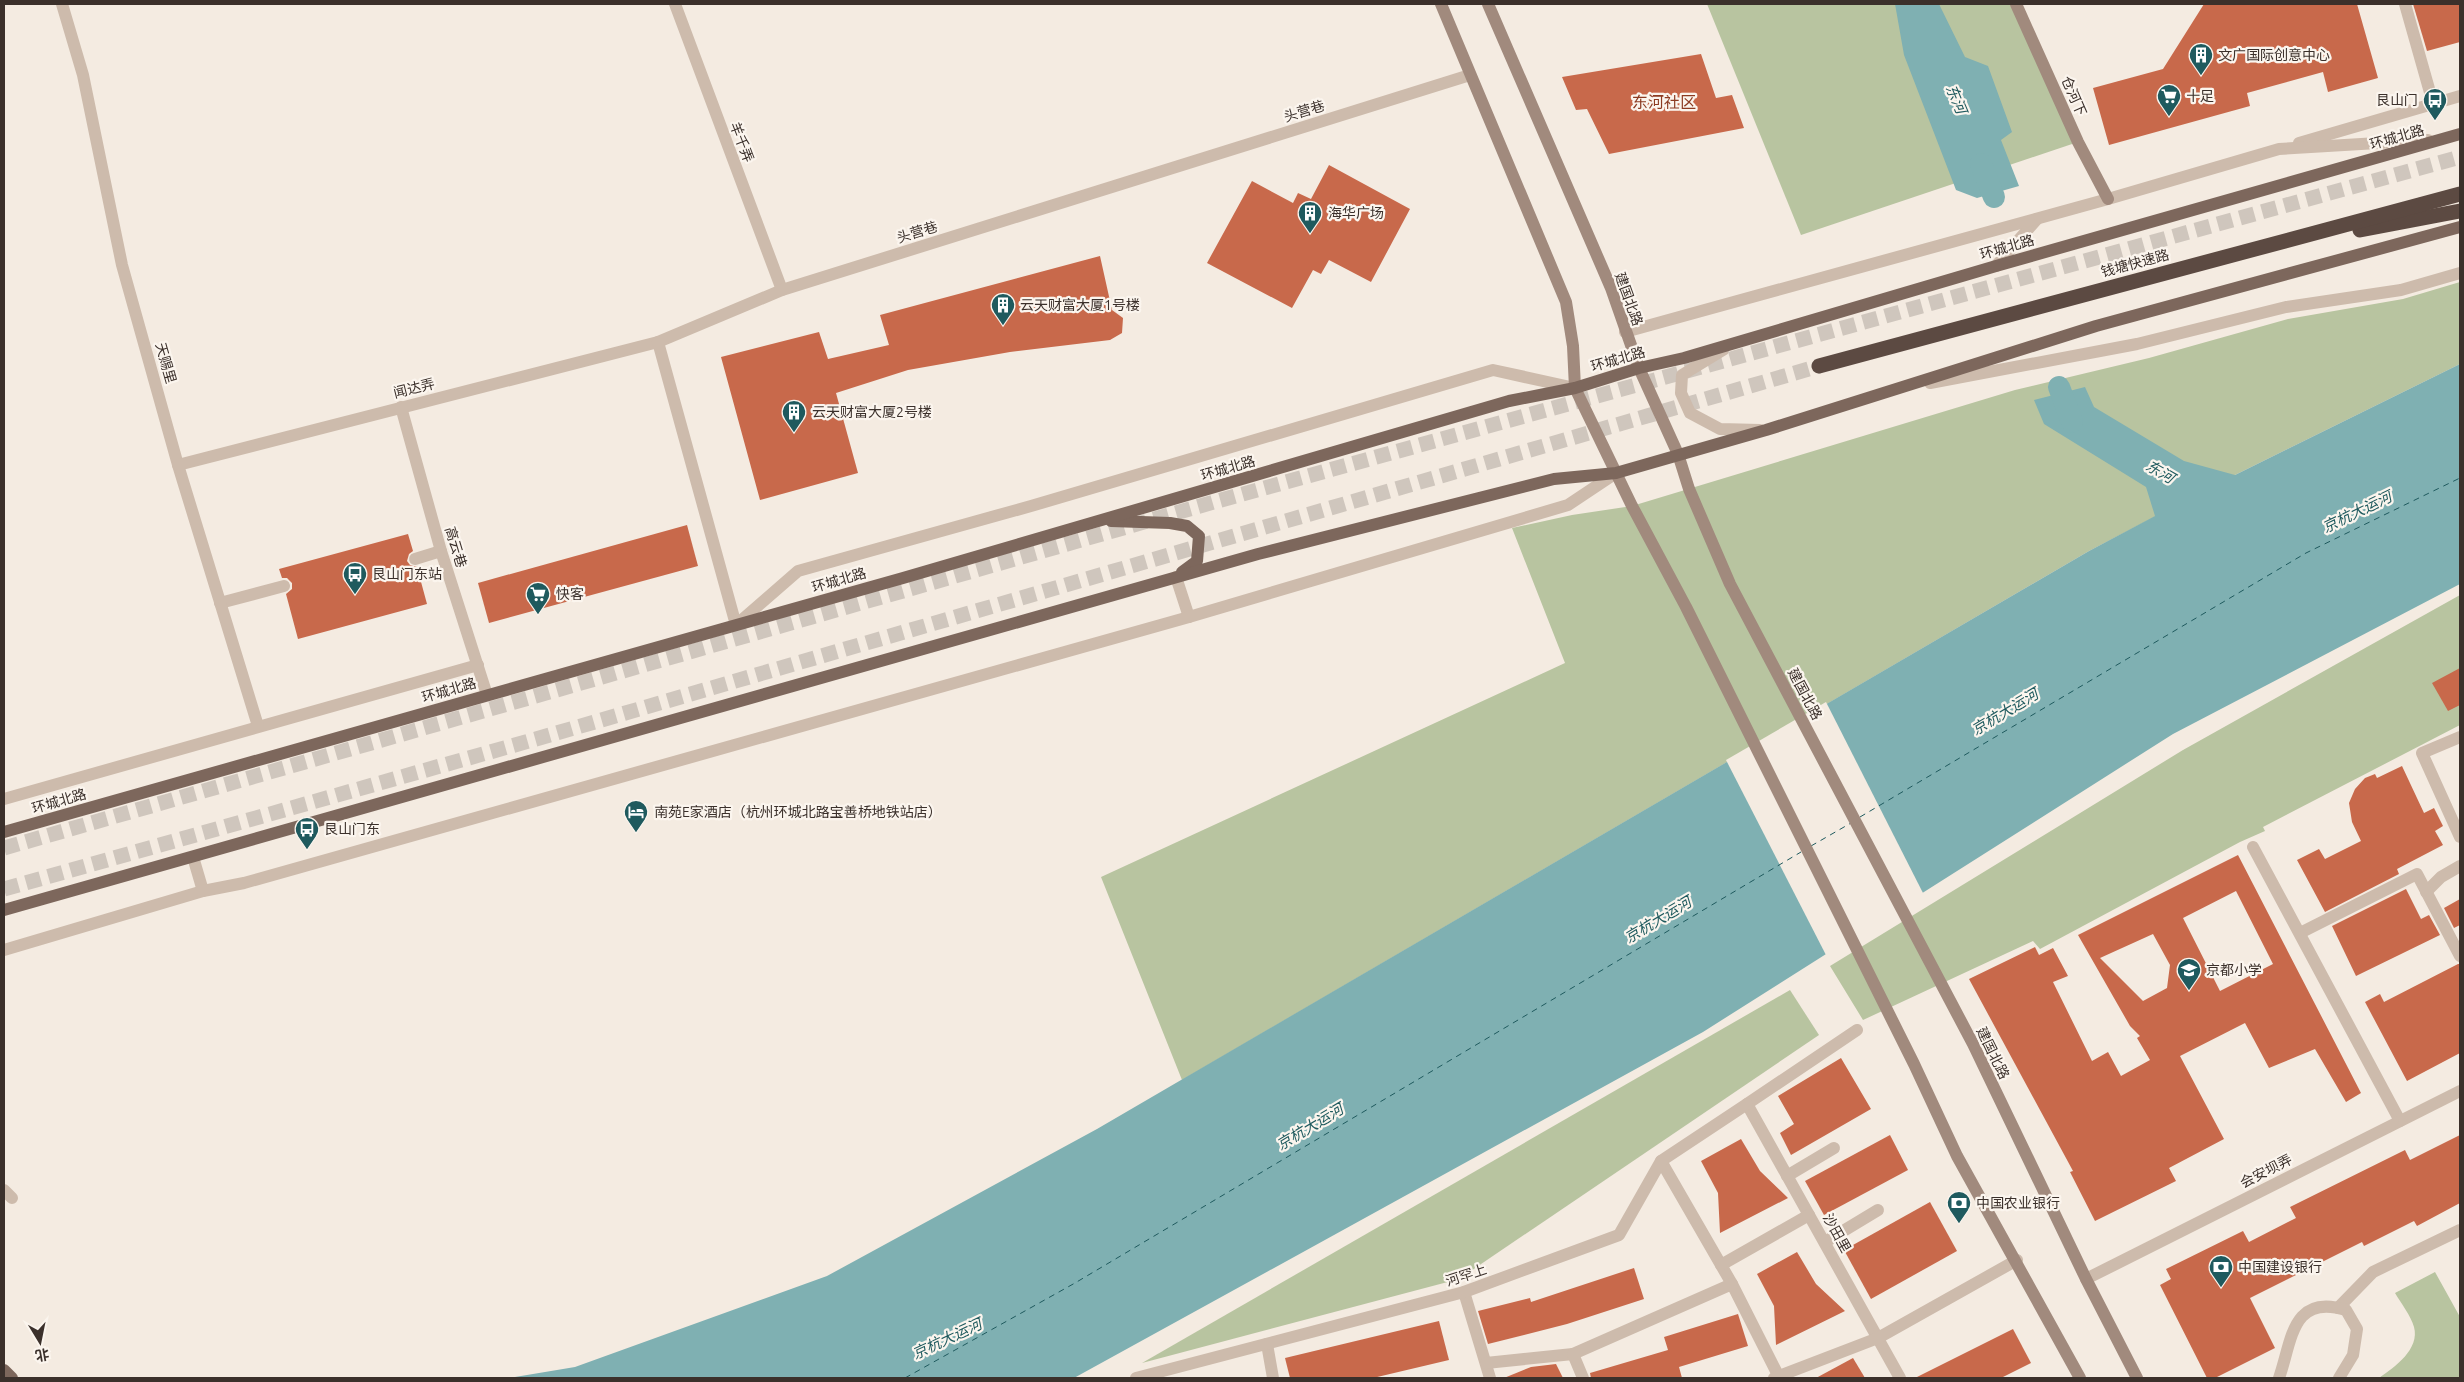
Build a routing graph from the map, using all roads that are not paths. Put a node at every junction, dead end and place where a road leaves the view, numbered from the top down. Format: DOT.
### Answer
graph roads {
  1 [pos="62,4"];
  2 [pos="675,4"];
  3 [pos="1441,4"];
  4 [pos="1488,4"];
  5 [pos="2016,4"];
  6 [pos="2405,4"];
  7 [pos="1470,75"];
  8 [pos="2460,96"];
  9 [pos="2433,103"];
  10 [pos="2460,134"];
  11 [pos="2443,139"];
  12 [pos="2279,149"];
  13 [pos="2460,194"];
  14 [pos="2108,199"];
  15 [pos="2460,211"];
  16 [pos="2037,219"];
  17 [pos="2460,227"];
  18 [pos="2224,256"];
  19 [pos="1996,266"];
  20 [pos="2460,273"];
  21 [pos="782,290"];
  22 [pos="1625,332"];
  23 [pos="1743,339"];
  24 [pos="658,342"];
  25 [pos="1819,366"];
  26 [pos="1638,368"];
  27 [pos="1576,388"];
  28 [pos="1893,390"];
  29 [pos="402,407"];
  30 [pos="1766,430"];
  31 [pos="1678,454"];
  32 [pos="178,464"];
  33 [pos="1616,473"];
  34 [pos="1100,521"];
  35 [pos="442,551"];
  36 [pos="415,559"];
  37 [pos="1176,577"];
  38 [pos="284,586"];
  39 [pos="220,603"];
  40 [pos="1189,617"];
  41 [pos="736,624"];
  42 [pos="478,664"];
  43 [pos="487,695"];
  44 [pos="258,726"];
  45 [pos="2460,738"];
  46 [pos="4,799"];
  47 [pos="4,832"];
  48 [pos="2460,837"];
  49 [pos="2254,847"];
  50 [pos="193,857"];
  51 [pos="2460,866"];
  52 [pos="203,891"];
  53 [pos="2426,892"];
  54 [pos="4,910"];
  55 [pos="2300,933"];
  56 [pos="4,950"];
  57 [pos="2460,956"];
  58 [pos="1857,1030"];
  59 [pos="2460,1091"];
  60 [pos="1746,1104"];
  61 [pos="2400,1121"];
  62 [pos="1834,1148"];
  63 [pos="1661,1161"];
  64 [pos="1788,1176"];
  65 [pos="1878,1210"];
  66 [pos="1809,1215"];
  67 [pos="2460,1230"];
  68 [pos="1825,1242"];
  69 [pos="2017,1260"];
  70 [pos="1721,1265"];
  71 [pos="2086,1279"];
  72 [pos="1732,1284"];
  73 [pos="1464,1292"];
  74 [pos="2338,1308"];
  75 [pos="1878,1338"];
  76 [pos="1267,1344"];
  77 [pos="1572,1354"];
  78 [pos="1486,1363"];
  79 [pos="4,1370"];
  80 [pos="1777,1377"];
  81 [pos="12,1378"];
  82 [pos="1136,1378"];
  83 [pos="1273,1378"];
  84 [pos="1490,1378"];
  85 [pos="1583,1378"];
  86 [pos="1900,1378"];
  87 [pos="2080,1378"];
  88 [pos="2137,1378"];
  89 [pos="2278,1378"];
  90 [pos="2339,1378"];
  1 -- 32 [label="street, 天赐里"];
  2 -- 21 [label="street, 羊千弄"];
  3 -- 7 [label="main road"];
  4 -- 22 [label="main road, 建国北路"];
  5 -- 14 [label="main road, 仓河下"];
  6 -- 9 [label="street"];
  7 -- 21 [label="street, 头营巷"];
  7 -- 27 [label="main road"];
  8 -- 9 [label="street"];
  9 -- 12 [label="street"];
  10 -- 11 [label="main road, 环城北路"];
  11 -- 12 [label="street"];
  11 -- 19 [label="main road, 环城北路"];
  12 -- 14 [label="street"];
  13 -- 18 [label="highway, 钱塘快速路"];
  14 -- 16 [label="street"];
  15 -- 18 [label="highway"];
  16 -- 19 [label="street"];
  16 -- 22 [label="street"];
  17 -- 28 [label="main road"];
  18 -- 25 [label="highway, 钱塘快速路"];
  19 -- 23 [label="main road, 环城北路"];
  20 -- 28 [label="street"];
  21 -- 24 [label="street, 头营巷"];
  22 -- 26 [label="main road, 建国北路"];
  23 -- 26 [label="main road, 环城北路"];
  23 -- 30 [label="street"];
  24 -- 29 [label="street, 闻达弄"];
  24 -- 41 [label="street"];
  26 -- 27 [label="main road, 环城北路"];
  26 -- 31 [label="main road, 建国北路"];
  27 -- 33 [label="main road"];
  27 -- 34 [label="main road, 环城北路"];
  27 -- 41 [label="street"];
  28 -- 30 [label="main road"];
  29 -- 32 [label="street, 闻达弄"];
  29 -- 35 [label="street, 高云巷"];
  30 -- 31 [label="main road"];
  31 -- 33 [label="main road"];
  31 -- 71 [label="main road, 建国北路"];
  32 -- 39 [label="street, 天赐里"];
  33 -- 37 [label="main road"];
  33 -- 40 [label="street"];
  33 -- 69 [label="main road"];
  34 -- 37 [label="main road"];
  34 -- 41 [label="main road, 环城北路"];
  35 -- 36 [label="street"];
  35 -- 42 [label="street, 高云巷"];
  37 -- 40 [label="street"];
  37 -- 50 [label="main road"];
  38 -- 39 [label="street"];
  39 -- 44 [label="street, 天赐里"];
  40 -- 52 [label="street"];
  41 -- 43 [label="main road, 环城北路"];
  42 -- 43 [label="street, 高云巷"];
  42 -- 44 [label="street"];
  43 -- 47 [label="main road, 环城北路"];
  44 -- 46 [label="street"];
  45 -- 48 [label="street"];
  49 -- 55 [label="street"];
  50 -- 52 [label="street"];
  50 -- 54 [label="main road"];
  51 -- 53 [label="street"];
  52 -- 56 [label="street"];
  53 -- 55 [label="street"];
  53 -- 57 [label="street"];
  55 -- 61 [label="street"];
  58 -- 60 [label="street, 河罕上"];
  59 -- 61 [label="street, 会安坝弄"];
  60 -- 63 [label="street, 河罕上"];
  60 -- 64 [label="street, 沙田里"];
  61 -- 71 [label="street, 会安坝弄"];
  62 -- 64 [label="street"];
  63 -- 70 [label="street"];
  63 -- 73 [label="street, 河罕上"];
  64 -- 66 [label="street, 沙田里"];
  65 -- 68 [label="street"];
  66 -- 68 [label="street, 沙田里"];
  66 -- 70 [label="street"];
  67 -- 74 [label="street"];
  68 -- 75 [label="street, 沙田里"];
  69 -- 75 [label="street"];
  69 -- 87 [label="main road"];
  70 -- 72 [label="street"];
  71 -- 88 [label="main road, 建国北路"];
  72 -- 77 [label="street"];
  72 -- 80 [label="street"];
  73 -- 76 [label="street, 河罕上"];
  73 -- 78 [label="street"];
  74 -- 89 [label="street"];
  74 -- 90 [label="street"];
  75 -- 80 [label="street"];
  75 -- 86 [label="street, 沙田里"];
  76 -- 82 [label="street, 河罕上"];
  76 -- 83 [label="street"];
  77 -- 78 [label="street"];
  77 -- 85 [label="street"];
  78 -- 84 [label="street"];
  79 -- 81 [label="main road"];
}
